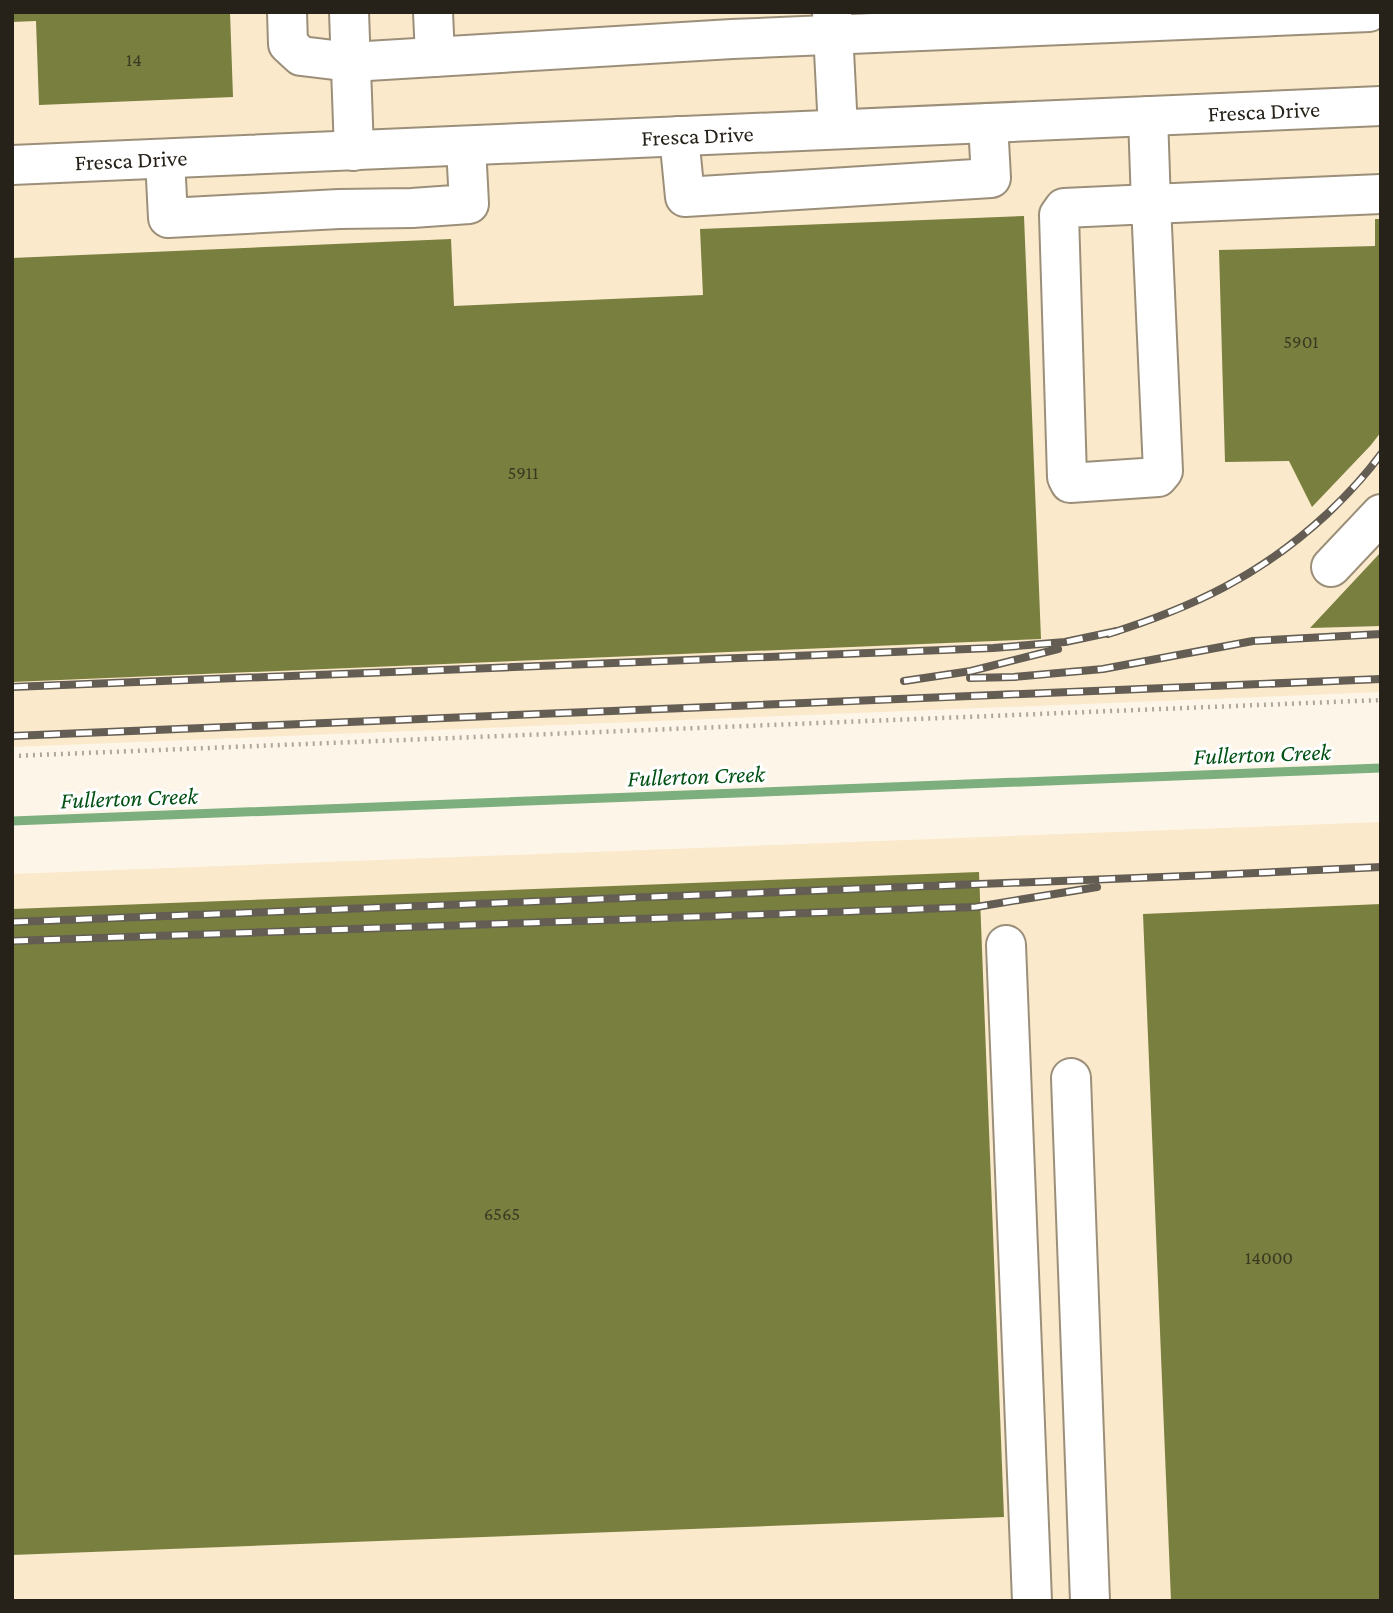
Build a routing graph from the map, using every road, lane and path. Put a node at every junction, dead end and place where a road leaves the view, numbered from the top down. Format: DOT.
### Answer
graph roads {
  1 [pos="287,12"];
  2 [pos="349,12"];
  3 [pos="433,12"];
  4 [pos="1369,12"];
  5 [pos="832,24"];
  6 [pos="435,57"];
  7 [pos="351,62"];
  8 [pos="1381,106"];
  9 [pos="1148,116"];
  10 [pos="988,123"];
  11 [pos="838,129"];
  12 [pos="679,136"];
  13 [pos="466,146"];
  14 [pos="354,151"];
  15 [pos="165,159"];
  16 [pos="12,165"];
  17 [pos="1381,194"];
  18 [pos="1151,204"];
  19 [pos="1381,514"];
  20 [pos="1331,567"];
  21 [pos="1381,700"];
  22 [pos="12,756"];
  23 [pos="1006,945"];
  24 [pos="1071,1079"];
  25 [pos="1032,1601"];
  26 [pos="1090,1601"];
  1 -- 7 [label="street"];
  2 -- 7 [label="street"];
  3 -- 6 [label="street"];
  4 -- 5 [label="street"];
  5 -- 6 [label="street"];
  5 -- 11 [label="street"];
  6 -- 7 [label="street"];
  7 -- 14 [label="street"];
  8 -- 9 [label="street, Fresca Drive"];
  9 -- 10 [label="street, Fresca Drive"];
  9 -- 18 [label="street"];
  10 -- 11 [label="street, Fresca Drive"];
  10 -- 12 [label="street"];
  11 -- 12 [label="street, Fresca Drive"];
  12 -- 13 [label="street, Fresca Drive"];
  13 -- 14 [label="street, Fresca Drive"];
  13 -- 15 [label="street"];
  14 -- 15 [label="street, Fresca Drive"];
  15 -- 16 [label="street, Fresca Drive"];
  17 -- 18 [label="street"];
  18 -- 18 [label="street"];
  19 -- 20 [label="street"];
  21 -- 22 [label="path"];
  23 -- 25 [label="street"];
  24 -- 26 [label="street"];
}
